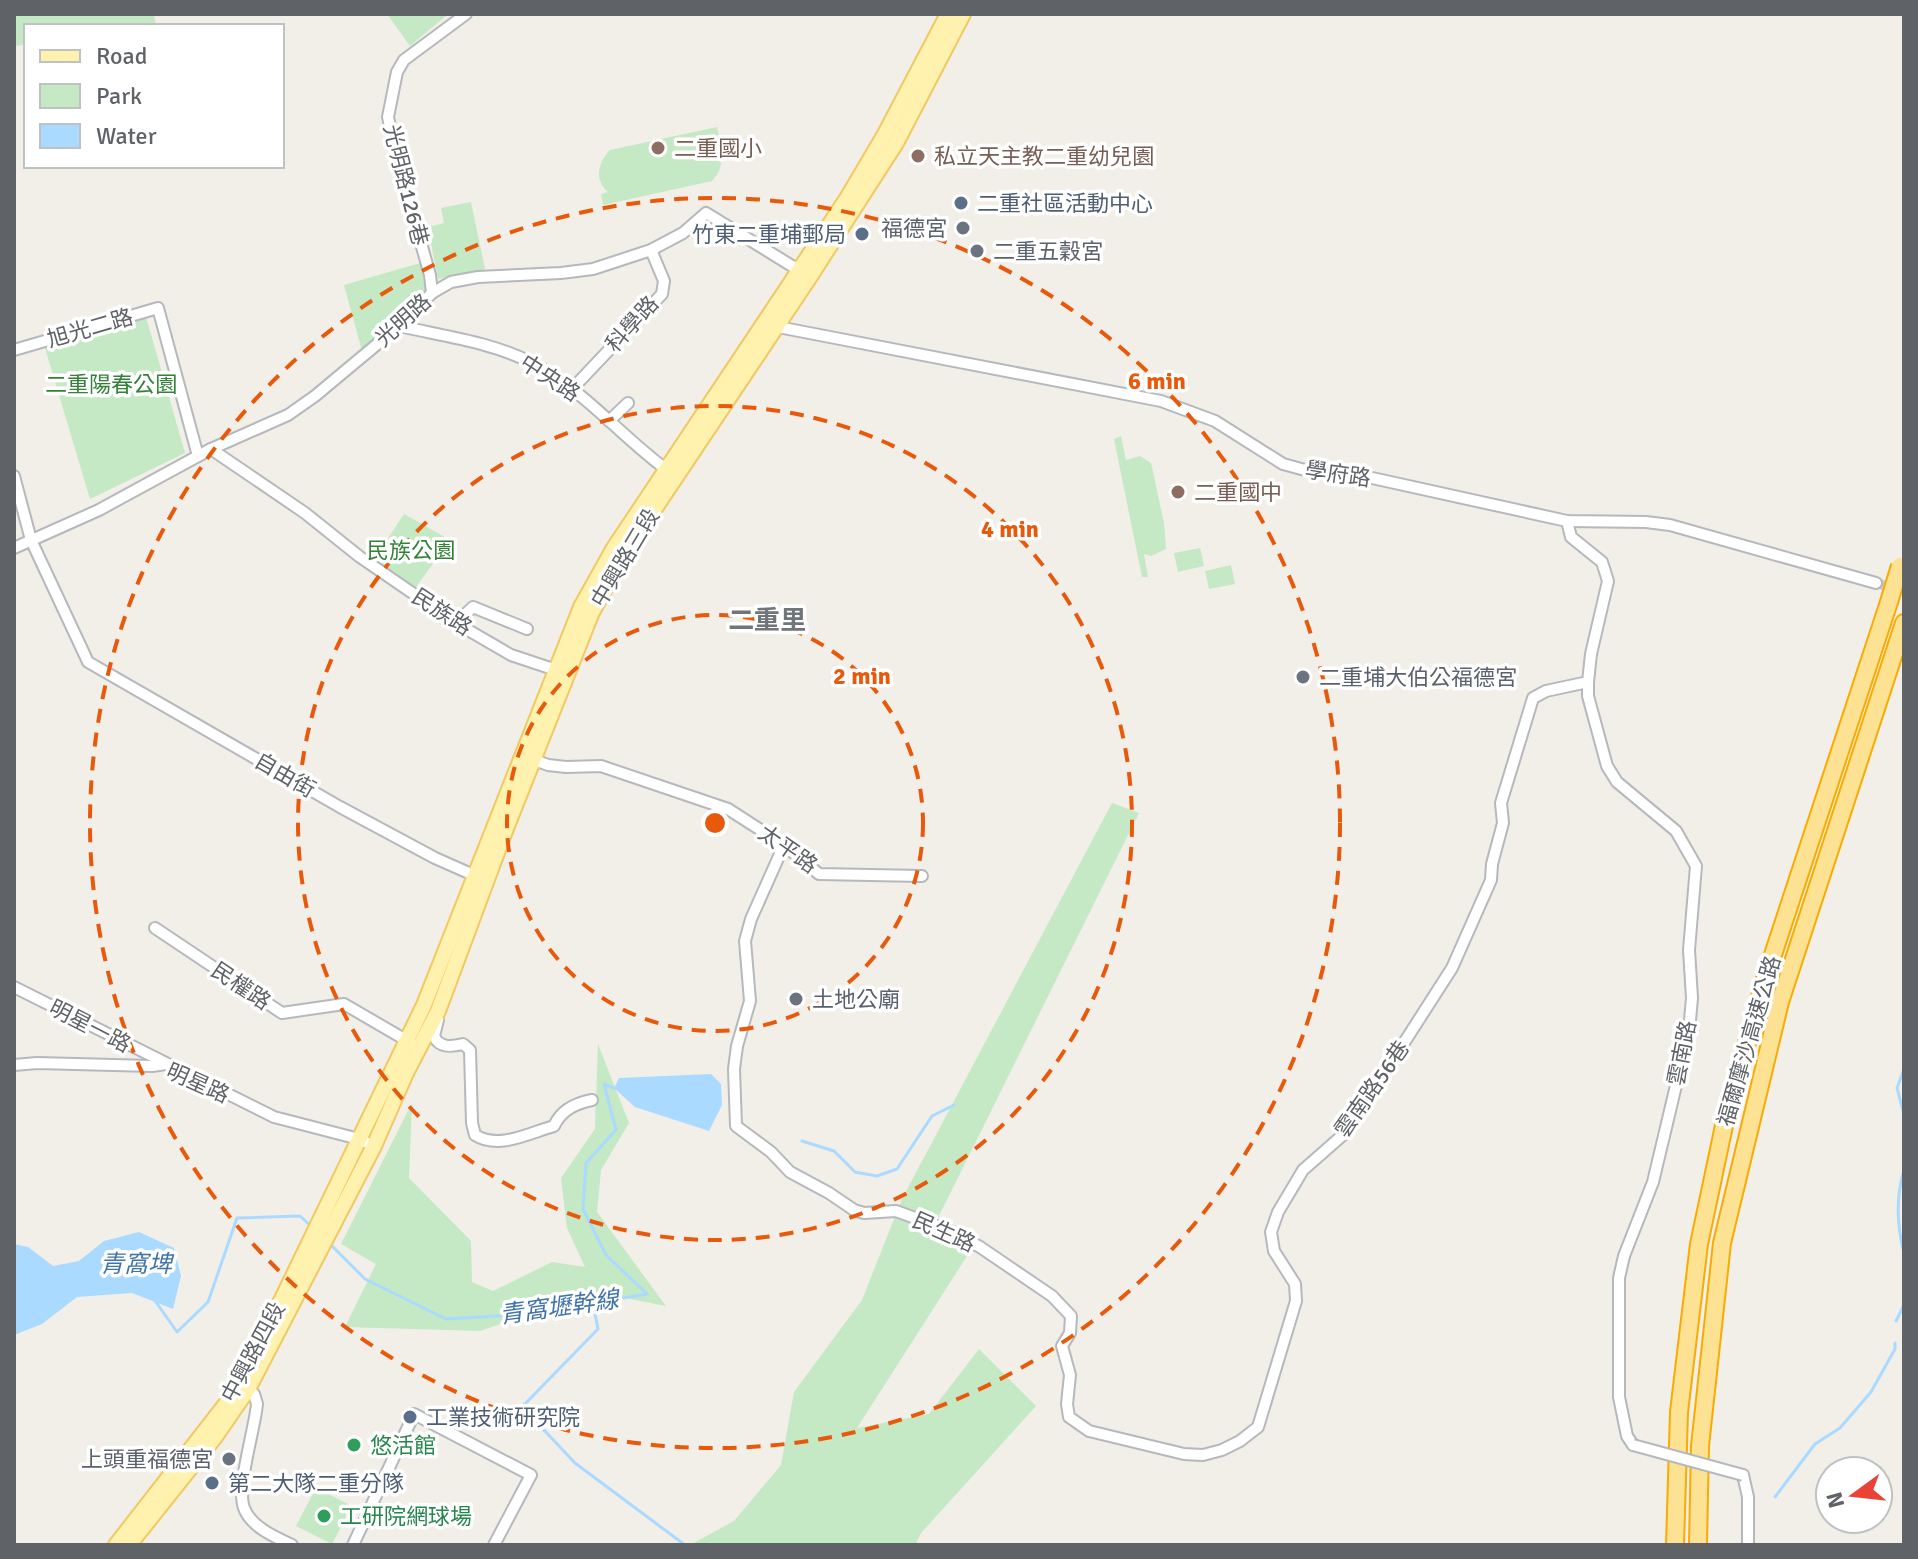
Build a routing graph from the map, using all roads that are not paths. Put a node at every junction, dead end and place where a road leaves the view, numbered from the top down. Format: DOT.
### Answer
graph roads {
  1 [pos="466,14"];
  2 [pos="948,14"];
  3 [pos="963,14"];
  4 [pos="651,250"];
  5 [pos="804,274"];
  6 [pos="432,293"];
  7 [pos="770,324"];
  8 [pos="399,326"];
  9 [pos="14,350"];
  10 [pos="572,389"];
  11 [pos="628,403"];
  12 [pos="609,421"];
  13 [pos="211,449"];
  14 [pos="198,456"];
  15 [pos="671,473"];
  16 [pos="14,476"];
  17 [pos="1567,521"];
  18 [pos="31,540"];
  19 [pos="14,548"];
  20 [pos="1902,560"];
  21 [pos="1876,583"];
  22 [pos="456,623"];
  23 [pos="1904,623"];
  24 [pos="527,629"];
  25 [pos="561,672"];
  26 [pos="1588,682"];
  27 [pos="529,758"];
  28 [pos="784,845"];
  29 [pos="922,876"];
  30 [pos="481,879"];
  31 [pos="155,928"];
  32 [pos="14,987"];
  33 [pos="431,1008"];
  34 [pos="414,1044"];
  35 [pos="166,1064"];
  36 [pos="14,1065"];
  37 [pos="592,1100"];
  38 [pos="359,1139"];
  39 [pos="374,1146"];
  40 [pos="1066,1308"];
  41 [pos="244,1387"];
  42 [pos="116,1545"];
  43 [pos="129,1545"];
  44 [pos="292,1545"];
  45 [pos="353,1545"];
  46 [pos="494,1545"];
  47 [pos="1675,1545"];
  48 [pos="1698,1545"];
  49 [pos="1748,1545"];
  1 -- 6 [label="street, 光明路126巷"];
  2 -- 5 [label="main road, 中興路三段"];
  3 -- 5 [label="main road, 中興路三段"];
  4 -- 5 [label="street, 光明路"];
  4 -- 6 [label="street, 光明路"];
  4 -- 10 [label="street, 科學路"];
  5 -- 7 [label="main road, 中興路三段"];
  6 -- 8 [label="street, 光明路"];
  7 -- 15 [label="main road, 中興路三段"];
  7 -- 17 [label="street, 學府路"];
  8 -- 10 [label="street, 中央路"];
  8 -- 13 [label="street, 光明路"];
  9 -- 14 [label="street, 旭光二路"];
  10 -- 12 [label="street, 中央路"];
  11 -- 12 [label="street"];
  12 -- 15 [label="street, 中央路"];
  13 -- 14 [label="street, 光明路"];
  13 -- 22 [label="street, 民族路"];
  14 -- 18 [label="street, 光明路"];
  15 -- 25 [label="main road, 中興路三段"];
  16 -- 18 [label="street"];
  17 -- 21 [label="street, 學府路"];
  17 -- 26 [label="street, 雲南路"];
  18 -- 19 [label="street, 光明路"];
  18 -- 30 [label="street, 自由街"];
  20 -- 47 [label="highway, 福爾摩沙高速公路, bridge"];
  22 -- 24 [label="street"];
  22 -- 25 [label="street, 民族路"];
  23 -- 48 [label="highway, 福爾摩沙高速公路"];
  25 -- 27 [label="main road, 中興路三段"];
  26 -- 40 [label="street, 雲南路56巷"];
  26 -- 49 [label="street, 雲南路, bridge"];
  27 -- 28 [label="street, 太平路"];
  27 -- 30 [label="main road, 中興路三段"];
  28 -- 29 [label="street, 太平路"];
  28 -- 40 [label="street, 民生路"];
  30 -- 33 [label="main road, 中興路三段"];
  31 -- 34 [label="street, 民權路"];
  32 -- 35 [label="street, 明星一路"];
  33 -- 34 [label="main road, 中興路三段"];
  33 -- 37 [label="street"];
  34 -- 38 [label="main road, 中興路三段"];
  34 -- 39 [label="main road, 中興路三段"];
  35 -- 36 [label="street, 明星路"];
  35 -- 38 [label="street, 明星路"];
  38 -- 39 [label="street, 明星路"];
  38 -- 41 [label="main road, 中興路四段"];
  39 -- 41 [label="main road, 中興路四段"];
  41 -- 42 [label="main road, 中興路四段"];
  41 -- 43 [label="main road, 中興路四段"];
  41 -- 44 [label="street"];
  45 -- 46 [label="street"];
}
